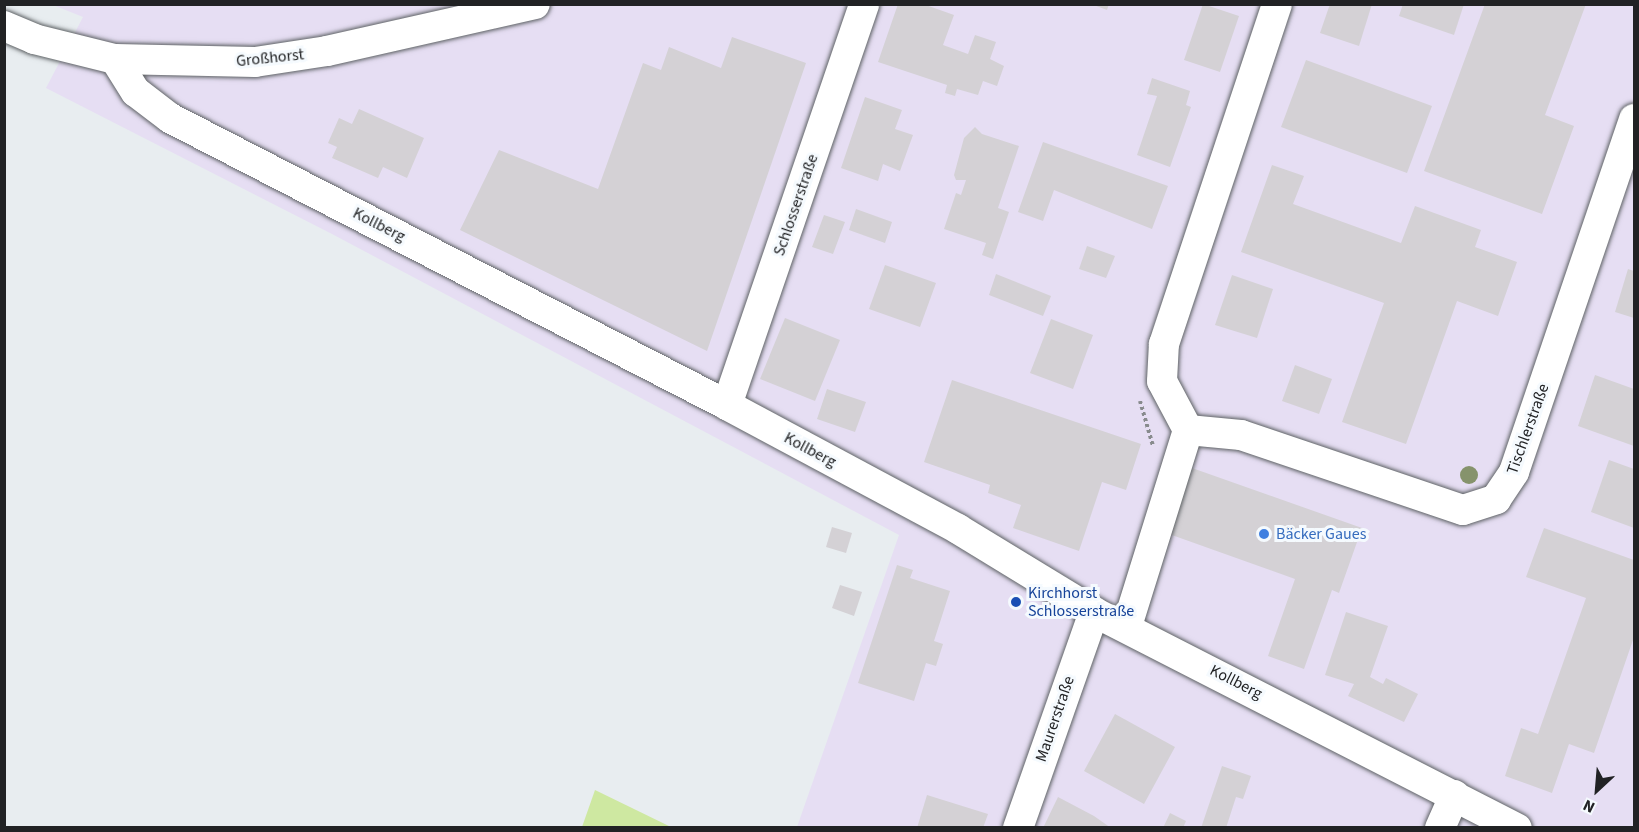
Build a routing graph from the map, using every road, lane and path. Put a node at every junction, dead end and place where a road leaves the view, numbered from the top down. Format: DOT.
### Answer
graph roads {
  1 [pos="535,4"];
  2 [pos="864,4"];
  3 [pos="1277,4"];
  4 [pos="4,26"];
  5 [pos="116,59"];
  6 [pos="1635,119"];
  7 [pos="1136,389"];
  8 [pos="727,405"];
  9 [pos="1188,430"];
  10 [pos="1153,449"];
  11 [pos="1094,612"];
  12 [pos="1127,626"];
  13 [pos="1455,795"];
  14 [pos="1018,828"];
  15 [pos="1440,828"];
  16 [pos="1517,828"];
  1 -- 5 [label="street, Großhorst"];
  2 -- 8 [label="street, Schlosserstraße"];
  3 -- 9 [label="street"];
  4 -- 5 [label="street, Großhorst"];
  5 -- 8 [label="street, Kollberg"];
  6 -- 9 [label="street, Tischlerstraße"];
  7 -- 10 [label="path"];
  8 -- 11 [label="street, Kollberg"];
  9 -- 12 [label="street"];
  11 -- 12 [label="street, Kollberg"];
  11 -- 14 [label="street, Maurerstraße"];
  12 -- 13 [label="street, Kollberg"];
  13 -- 15 [label="street"];
  13 -- 16 [label="street, Kollberg"];
}
